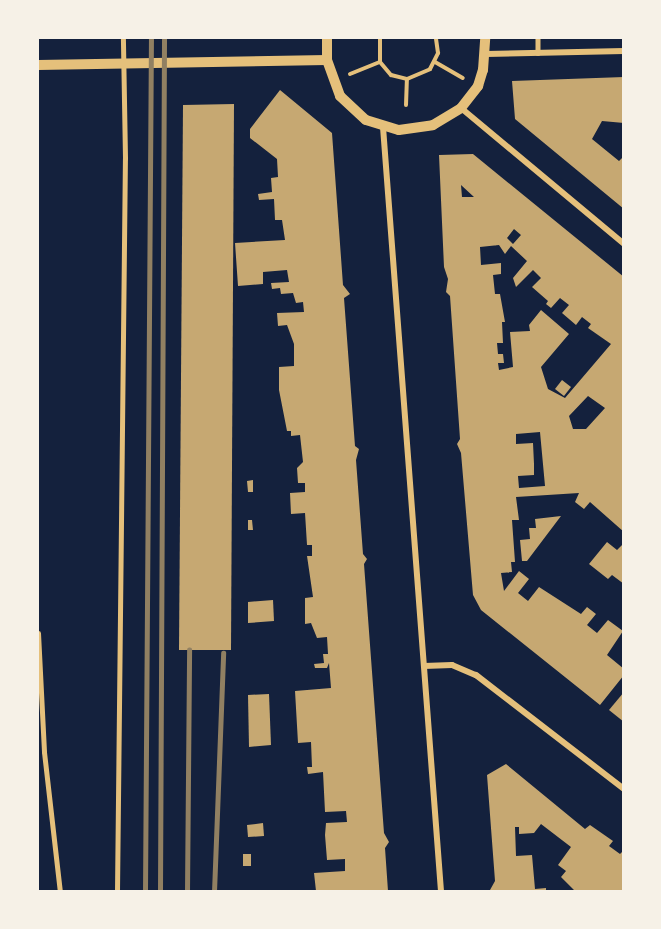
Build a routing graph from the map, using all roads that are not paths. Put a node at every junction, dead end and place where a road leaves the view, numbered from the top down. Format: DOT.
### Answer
graph roads {
  1 [pos="123,38"];
  2 [pos="327,38"];
  3 [pos="485,38"];
  4 [pos="538,38"];
  5 [pos="624,51"];
  6 [pos="538,53"];
  7 [pos="486,54"];
  8 [pos="327,60"];
  9 [pos="38,65"];
  10 [pos="461,108"];
  11 [pos="383,126"];
  12 [pos="624,244"];
  13 [pos="38,633"];
  14 [pos="424,666"];
  15 [pos="41,751"];
  16 [pos="624,789"];
  17 [pos="60,891"];
  18 [pos="117,891"];
  19 [pos="441,891"];
  1 -- 18 [label="street"];
  2 -- 8 [label="street"];
  3 -- 7 [label="street"];
  4 -- 6 [label="lane"];
  5 -- 6 [label="street"];
  6 -- 7 [label="street"];
  7 -- 10 [label="street"];
  8 -- 9 [label="street"];
  8 -- 11 [label="street"];
  10 -- 11 [label="street"];
  10 -- 12 [label="street"];
  11 -- 14 [label="street"];
  13 -- 15 [label="street"];
  14 -- 16 [label="street"];
  14 -- 19 [label="street"];
  15 -- 17 [label="street"];
}
